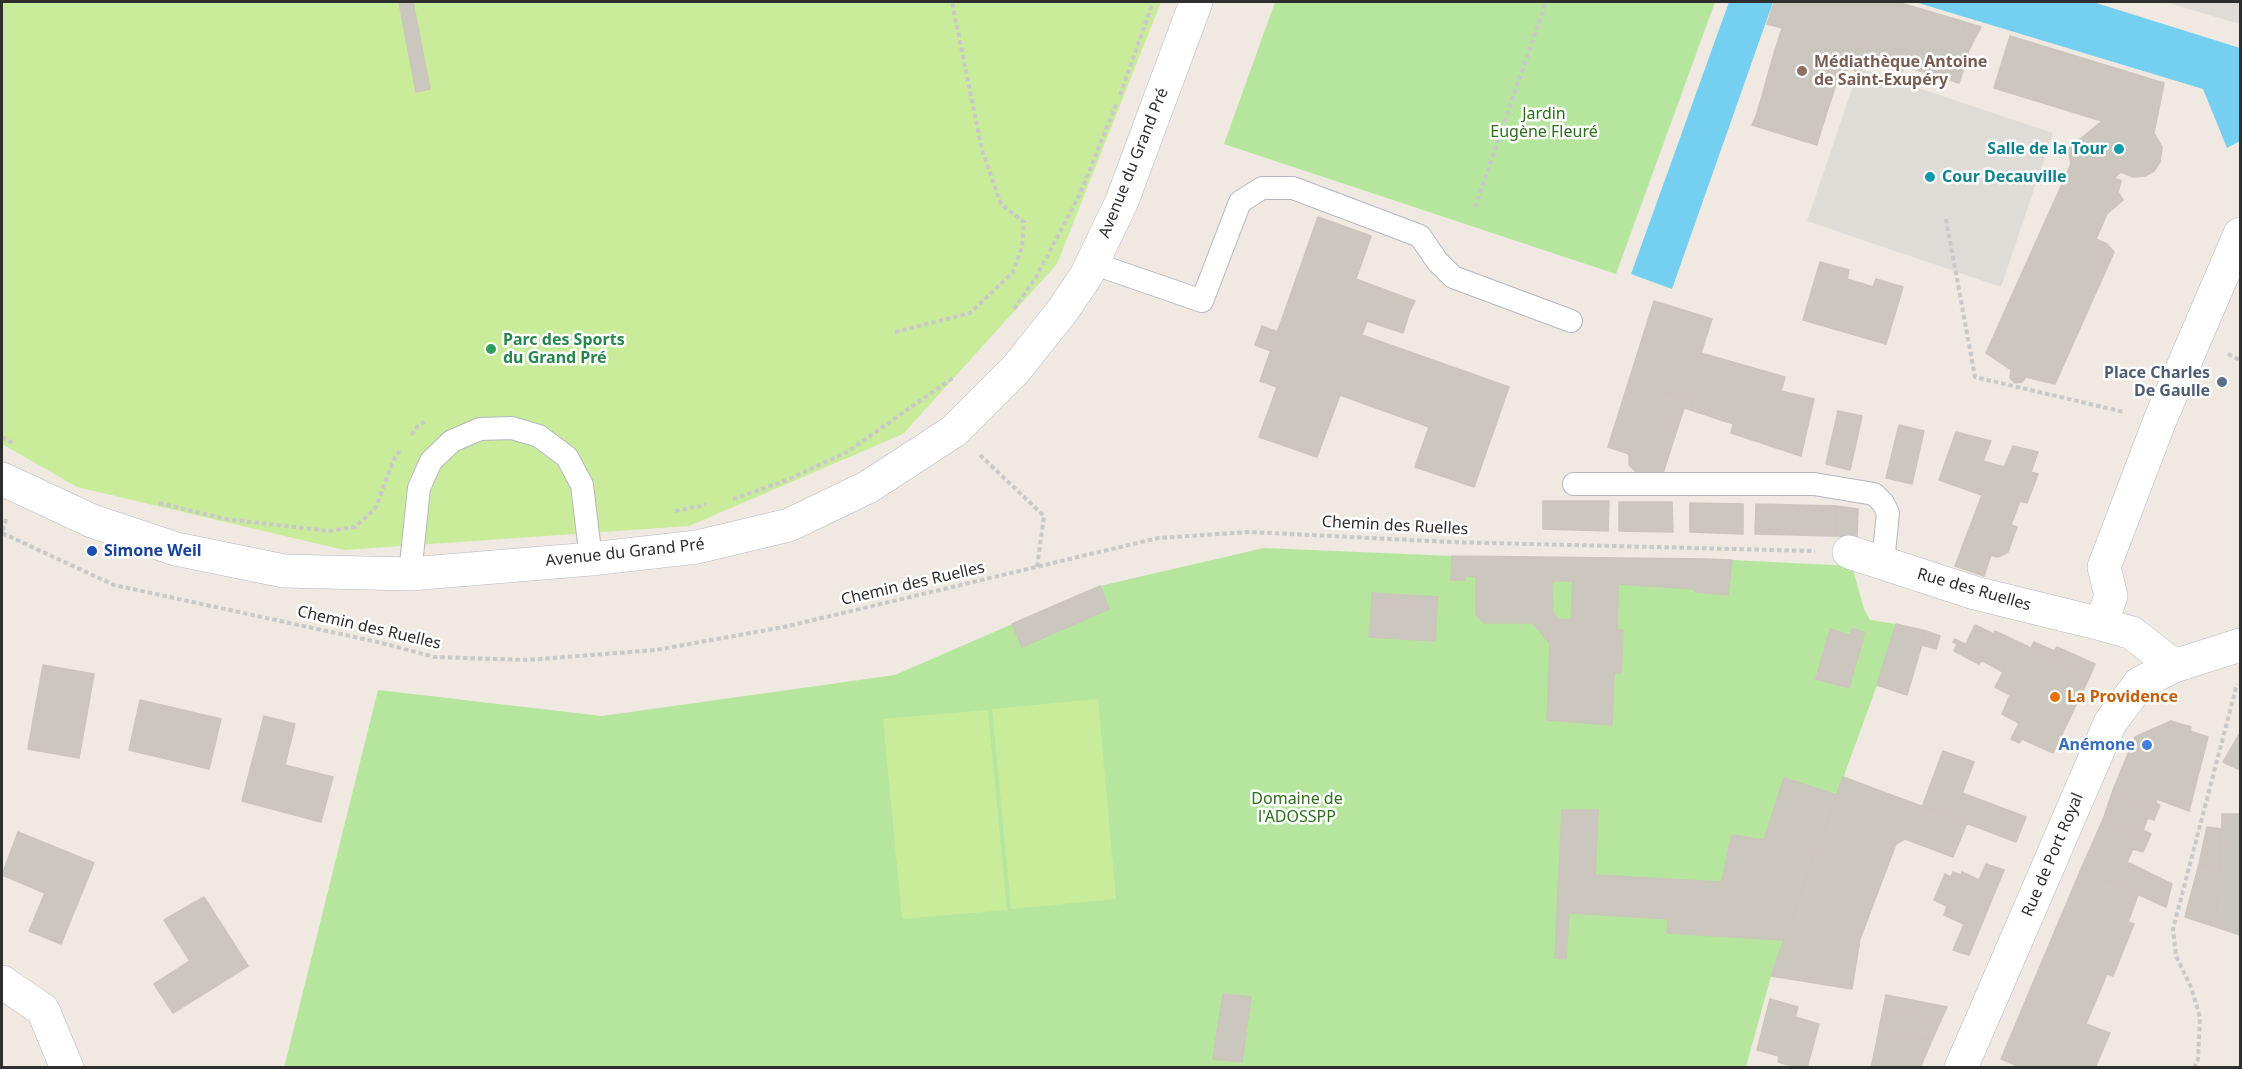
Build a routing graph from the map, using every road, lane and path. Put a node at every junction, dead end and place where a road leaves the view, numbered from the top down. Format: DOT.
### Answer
graph roads {
  1 [pos="952,2"];
  2 [pos="1153,2"];
  3 [pos="1196,2"];
  4 [pos="1545,2"];
  5 [pos="1475,207"];
  6 [pos="1946,219"];
  7 [pos="2241,234"];
  8 [pos="1092,263"];
  9 [pos="1010,316"];
  10 [pos="1571,321"];
  11 [pos="895,332"];
  12 [pos="958,373"];
  13 [pos="433,416"];
  14 [pos="2160,420"];
  15 [pos="954,430"];
  16 [pos="2,437"];
  17 [pos="406,442"];
  18 [pos="21,448"];
  19 [pos="401,449"];
  20 [pos="2,479"];
  21 [pos="1574,484"];
  22 [pos="151,500"];
  23 [pos="724,502"];
  24 [pos="713,504"];
  25 [pos="670,512"];
  26 [pos="2,533"];
  27 [pos="1849,552"];
  28 [pos="591,559"];
  29 [pos="1883,562"];
  30 [pos="1037,567"];
  31 [pos="410,574"];
  32 [pos="2101,624"];
  33 [pos="2239,646"];
  34 [pos="2174,666"];
  35 [pos="2,982"];
  36 [pos="68,1068"];
  37 [pos="1961,1068"];
  38 [pos="2194,1068"];
  1 -- 11 [label="path"];
  2 -- 9 [label="path"];
  3 -- 8 [label="street, Avenue du Grand Pré"];
  4 -- 5 [label="path"];
  6 -- 14 [label="path"];
  7 -- 14 [label="street"];
  8 -- 10 [label="lane"];
  8 -- 15 [label="street, Avenue du Grand Pré"];
  12 -- 23 [label="path"];
  13 -- 17 [label="path"];
  14 -- 32 [label="street"];
  15 -- 28 [label="street, Avenue du Grand Pré"];
  15 -- 30 [label="path"];
  16 -- 18 [label="path"];
  19 -- 22 [label="path"];
  20 -- 31 [label="street, Avenue du Grand Pré"];
  21 -- 29 [label="lane"];
  24 -- 25 [label="path"];
  26 -- 30 [label="path, Chemin des Ruelles"];
  27 -- 29 [label="street, Rue des Ruelles"];
  27 -- 30 [label="path, Chemin des Ruelles"];
  28 -- 31 [label="street, Avenue du Grand Pré"];
  28 -- 31 [label="lane"];
  29 -- 32 [label="street, Rue des Ruelles"];
  32 -- 34 [label="street, Rue des Ruelles"];
  33 -- 34 [label="street, Rue de Port Royal"];
  33 -- 38 [label="path"];
  34 -- 37 [label="street, Rue de Port Royal"];
  35 -- 36 [label="street"];
}
